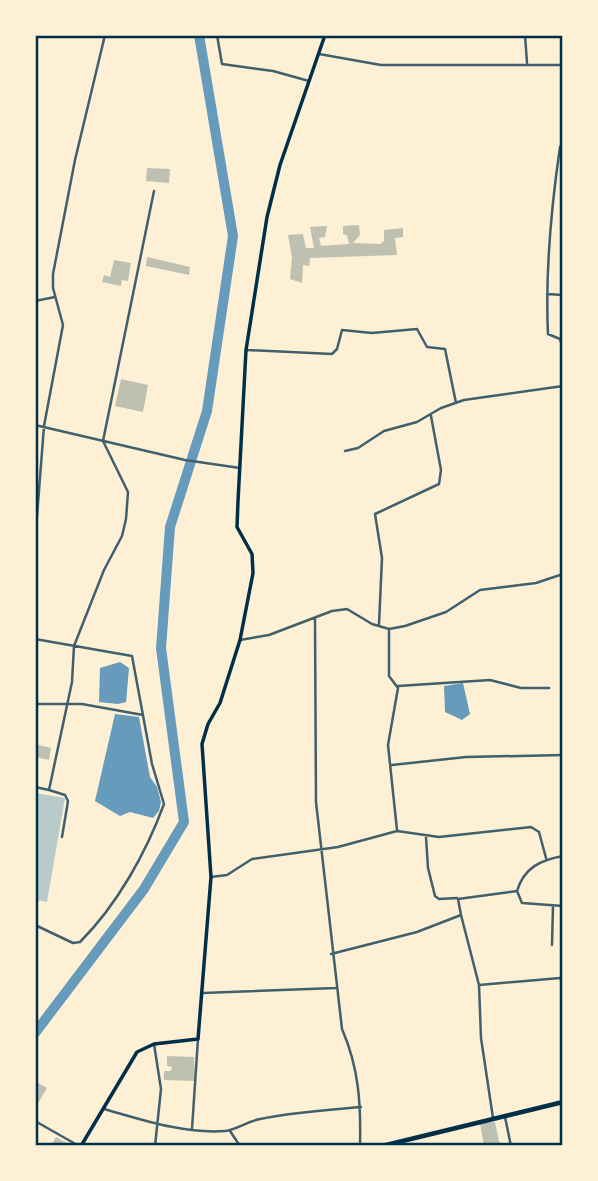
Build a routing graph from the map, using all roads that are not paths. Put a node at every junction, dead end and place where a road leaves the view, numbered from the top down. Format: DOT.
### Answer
graph roads {
  1 [pos="105,35"];
  2 [pos="217,35"];
  3 [pos="325,35"];
  4 [pos="525,35"];
  5 [pos="318,54"];
  6 [pos="527,63"];
  7 [pos="563,65"];
  8 [pos="309,81"];
  9 [pos="563,144"];
  10 [pos="154,191"];
  11 [pos="547,294"];
  12 [pos="563,295"];
  13 [pos="55,297"];
  14 [pos="35,301"];
  15 [pos="563,348"];
  16 [pos="246,350"];
  17 [pos="563,386"];
  18 [pos="456,403"];
  19 [pos="431,416"];
  20 [pos="35,425"];
  21 [pos="44,426"];
  22 [pos="103,441"];
  23 [pos="345,451"];
  24 [pos="240,468"];
  25 [pos="35,541"];
  26 [pos="563,574"];
  27 [pos="316,618"];
  28 [pos="378,625"];
  29 [pos="389,629"];
  30 [pos="35,639"];
  31 [pos="240,640"];
  32 [pos="74,646"];
  33 [pos="398,686"];
  34 [pos="549,688"];
  35 [pos="35,704"];
  36 [pos="66,704"];
  37 [pos="143,715"];
  38 [pos="563,755"];
  39 [pos="391,766"];
  40 [pos="35,787"];
  41 [pos="49,790"];
  42 [pos="397,831"];
  43 [pos="426,836"];
  44 [pos="62,837"];
  45 [pos="324,849"];
  46 [pos="563,856"];
  47 [pos="546,859"];
  48 [pos="211,877"];
  49 [pos="517,891"];
  50 [pos="458,898"];
  51 [pos="553,905"];
  52 [pos="563,906"];
  53 [pos="461,915"];
  54 [pos="35,925"];
  55 [pos="552,946"];
  56 [pos="331,954"];
  57 [pos="563,984"];
  58 [pos="479,985"];
  59 [pos="336,988"];
  60 [pos="202,993"];
  61 [pos="198,1039"];
  62 [pos="154,1044"];
  63 [pos="563,1102"];
  64 [pos="361,1107"];
  65 [pos="103,1109"];
  66 [pos="505,1117"];
  67 [pos="493,1118"];
  68 [pos="35,1121"];
  69 [pos="160,1125"];
  70 [pos="192,1129"];
  71 [pos="230,1131"];
  72 [pos="80,1146"];
  73 [pos="155,1146"];
  74 [pos="240,1146"];
  75 [pos="360,1146"];
  76 [pos="382,1146"];
  77 [pos="511,1146"];
  1 -- 13 [label="street"];
  2 -- 8 [label="street"];
  3 -- 5 [label="main road"];
  4 -- 6 [label="street"];
  5 -- 6 [label="street"];
  5 -- 8 [label="main road"];
  6 -- 7 [label="street"];
  8 -- 16 [label="main road"];
  9 -- 11 [label="street"];
  10 -- 22 [label="street"];
  11 -- 12 [label="street"];
  11 -- 15 [label="street"];
  13 -- 14 [label="street"];
  13 -- 21 [label="street"];
  16 -- 18 [label="street"];
  16 -- 24 [label="main road"];
  17 -- 18 [label="street"];
  18 -- 19 [label="street"];
  19 -- 23 [label="street"];
  19 -- 28 [label="street"];
  20 -- 21 [label="street"];
  21 -- 22 [label="street"];
  21 -- 25 [label="street"];
  22 -- 24 [label="street"];
  22 -- 32 [label="street"];
  24 -- 31 [label="main road"];
  26 -- 29 [label="street"];
  27 -- 28 [label="street"];
  27 -- 31 [label="street"];
  27 -- 45 [label="street"];
  28 -- 29 [label="street"];
  29 -- 33 [label="street"];
  30 -- 32 [label="street"];
  31 -- 48 [label="main road"];
  32 -- 36 [label="street"];
  32 -- 37 [label="street"];
  33 -- 34 [label="street"];
  33 -- 39 [label="street"];
  35 -- 36 [label="street"];
  36 -- 37 [label="street"];
  36 -- 41 [label="street"];
  37 -- 54 [label="street"];
  38 -- 39 [label="street"];
  39 -- 42 [label="street"];
  40 -- 41 [label="street"];
  41 -- 44 [label="street"];
  42 -- 43 [label="street"];
  42 -- 45 [label="street"];
  43 -- 47 [label="street"];
  43 -- 50 [label="street"];
  45 -- 48 [label="street"];
  45 -- 56 [label="street"];
  46 -- 47 [label="street"];
  47 -- 49 [label="street"];
  48 -- 60 [label="main road"];
  49 -- 50 [label="street"];
  49 -- 51 [label="street"];
  50 -- 53 [label="street"];
  51 -- 52 [label="street"];
  51 -- 55 [label="street"];
  53 -- 56 [label="street"];
  53 -- 58 [label="street"];
  56 -- 59 [label="street"];
  57 -- 58 [label="street"];
  58 -- 67 [label="street"];
  59 -- 60 [label="street"];
  59 -- 64 [label="street"];
  60 -- 61 [label="main road"];
  61 -- 62 [label="main road"];
  61 -- 70 [label="street"];
  62 -- 65 [label="main road"];
  62 -- 69 [label="street"];
  63 -- 66 [label="main road"];
  64 -- 71 [label="street"];
  64 -- 75 [label="street"];
  65 -- 69 [label="street"];
  65 -- 72 [label="main road"];
  66 -- 67 [label="main road"];
  66 -- 77 [label="street"];
  67 -- 76 [label="main road"];
  68 -- 72 [label="street"];
  69 -- 70 [label="street"];
  69 -- 73 [label="street"];
  70 -- 71 [label="street"];
  71 -- 74 [label="street"];
}
